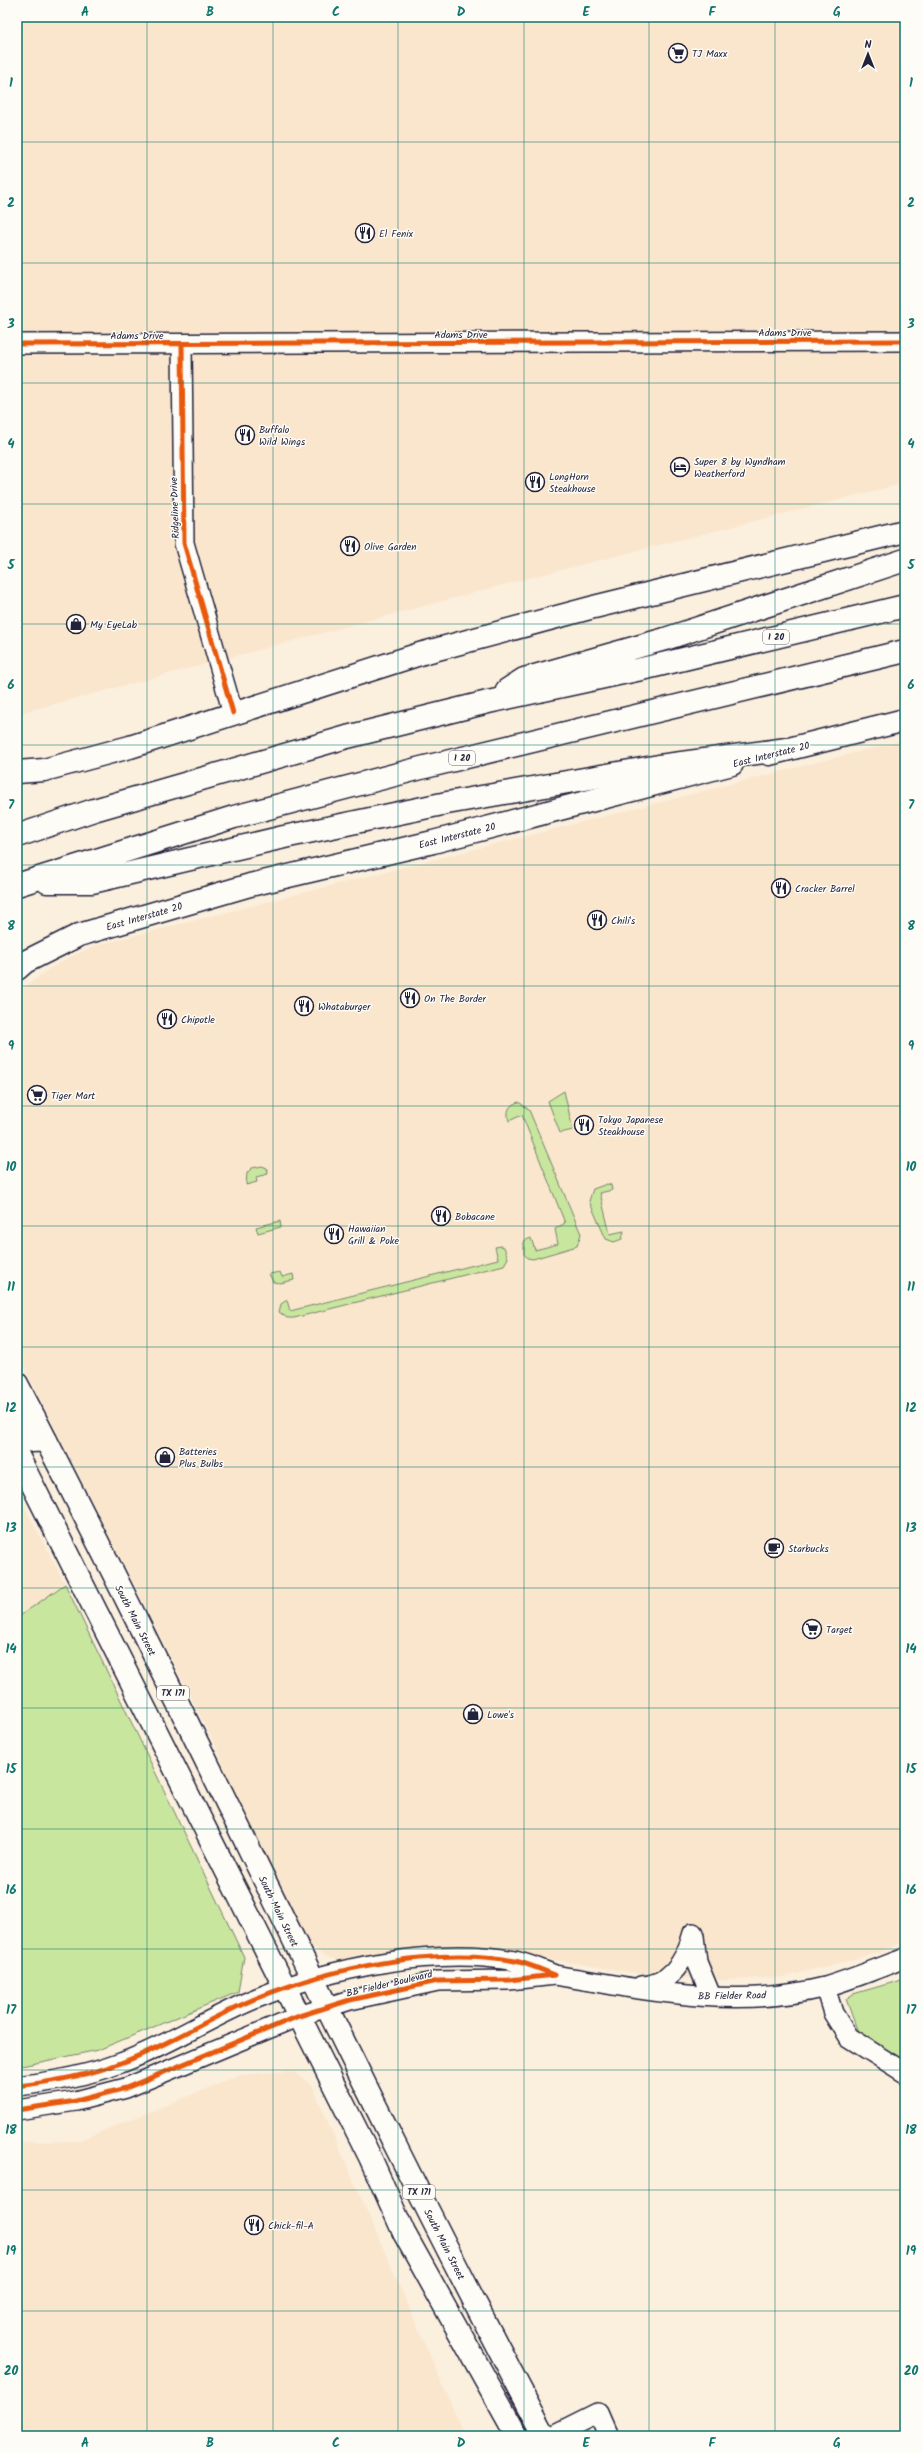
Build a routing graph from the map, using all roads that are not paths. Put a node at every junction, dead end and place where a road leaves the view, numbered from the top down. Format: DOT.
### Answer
graph roads {
  1 [pos="905,341"];
  2 [pos="17,344"];
  3 [pos="182,344"];
  4 [pos="905,531"];
  5 [pos="905,560"];
  6 [pos="905,606"];
  7 [pos="905,651"];
  8 [pos="488,702"];
  9 [pos="233,713"];
  10 [pos="905,720"];
  11 [pos="787,749"];
  12 [pos="17,772"];
  13 [pos="17,836"];
  14 [pos="20,884"];
  15 [pos="17,969"];
  16 [pos="17,1384"];
  17 [pos="17,1423"];
  18 [pos="46,1440"];
  19 [pos="18,1460"];
  20 [pos="77,1502"];
  21 [pos="905,1958"];
  22 [pos="555,1975"];
  23 [pos="313,1980"];
  24 [pos="626,1987"];
  25 [pos="825,1987"];
  26 [pos="284,1989"];
  27 [pos="711,1996"];
  28 [pos="326,2007"];
  29 [pos="299,2016"];
  30 [pos="905,2073"];
  31 [pos="17,2086"];
  32 [pos="17,2110"];
  33 [pos="517,2436"];
  34 [pos="545,2436"];
  35 [pos="552,2436"];
  36 [pos="608,2436"];
  1 -- 3 [label="street, Adams Drive"];
  2 -- 3 [label="street, Adams Drive"];
  3 -- 9 [label="street, Ridgeline Drive"];
  4 -- 9 [label="main road"];
  5 -- 8 [label="main road"];
  6 -- 8 [label="main road, I 20"];
  7 -- 14 [label="main road, I 20"];
  8 -- 13 [label="main road, I 20"];
  9 -- 12 [label="main road"];
  10 -- 11 [label="main road, East Interstate 20"];
  11 -- 14 [label="main road"];
  11 -- 15 [label="main road, East Interstate 20"];
  16 -- 18 [label="main road, South Main Street / TX 171"];
  17 -- 18 [label="main road"];
  18 -- 20 [label="main road, South Main Street / TX 171"];
  19 -- 20 [label="main road"];
  19 -- 26 [label="main road, TX 171"];
  20 -- 23 [label="main road, South Main Street / TX 171"];
  21 -- 25 [label="street, BB Fielder Road"];
  22 -- 23 [label="street, BB Fielder Boulevard"];
  22 -- 24 [label="street, BB Fielder Road"];
  22 -- 28 [label="street, BB Fielder Boulevard"];
  23 -- 26 [label="street, BB Fielder Boulevard"];
  23 -- 28 [label="main road, South Main Street / TX 171"];
  24 -- 27 [label="street, BB Fielder Road"];
  24 -- 27 [label="street"];
  25 -- 27 [label="street, BB Fielder Road"];
  25 -- 30 [label="street"];
  26 -- 29 [label="main road, TX 171"];
  26 -- 31 [label="street, BB Fielder Boulevard"];
  28 -- 29 [label="street, BB Fielder Boulevard"];
  28 -- 34 [label="main road, South Main Street / TX 171"];
  29 -- 32 [label="street, BB Fielder Boulevard"];
  29 -- 33 [label="main road, TX 171"];
  35 -- 36 [label="street"];
}
